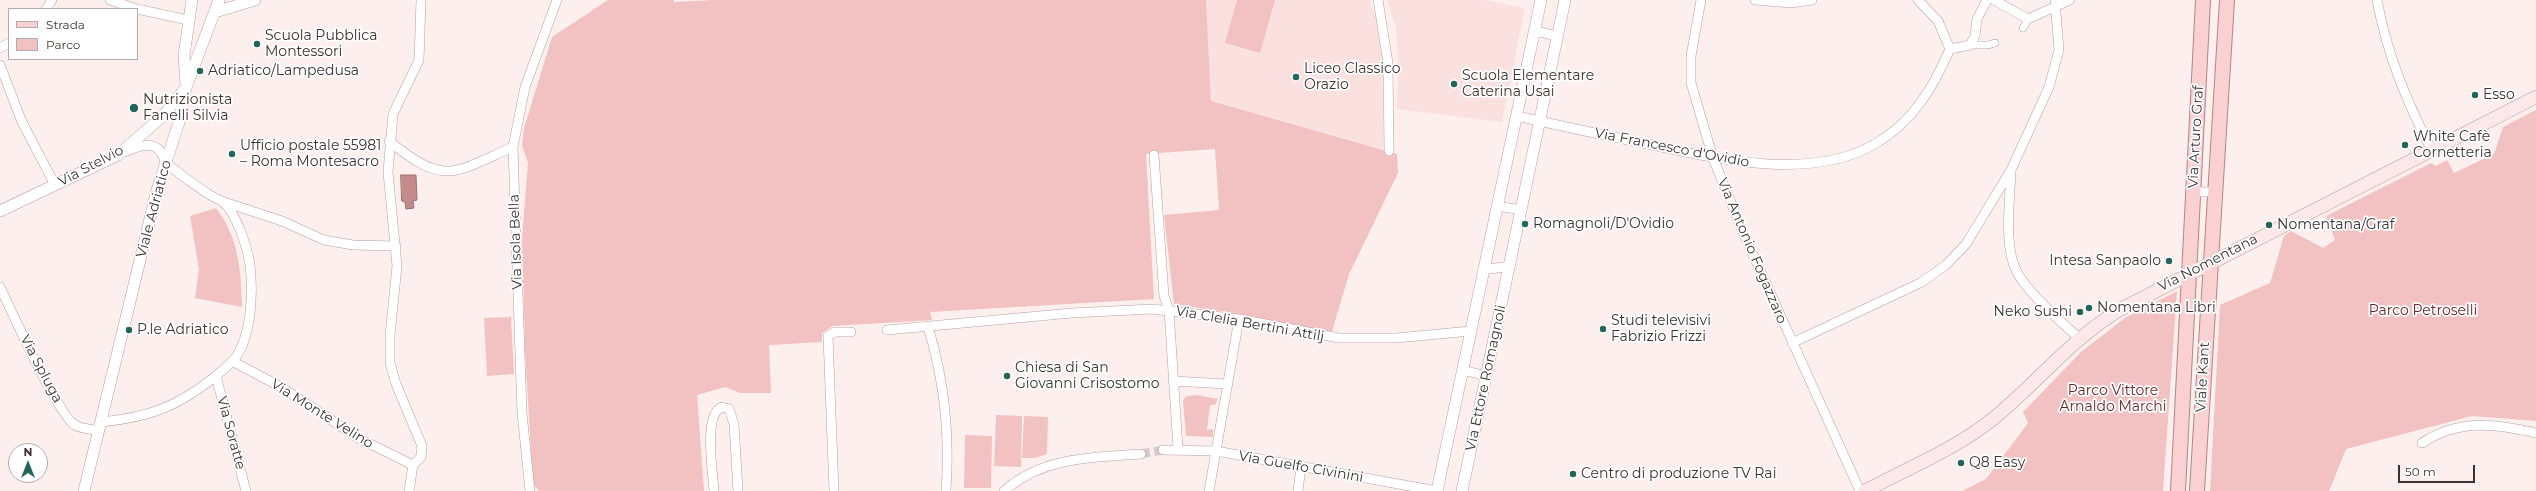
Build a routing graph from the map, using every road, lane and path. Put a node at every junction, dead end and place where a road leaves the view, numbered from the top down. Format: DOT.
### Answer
graph roads {
  1 [pos="110,0"];
  2 [pos="192,0"];
  3 [pos="219,0"];
  4 [pos="255,0"];
  5 [pos="421,0"];
  6 [pos="556,0"];
  7 [pos="1378,0"];
  8 [pos="1541,0"];
  9 [pos="1565,0"];
  10 [pos="1701,0"];
  11 [pos="1755,0"];
  12 [pos="1812,0"];
  13 [pos="1918,0"];
  14 [pos="1987,0"];
  15 [pos="1994,0"];
  16 [pos="2070,0"];
  17 [pos="2203,0"];
  18 [pos="2226,0"];
  19 [pos="2377,0"];
  20 [pos="237,3"];
  21 [pos="2055,3"];
  22 [pos="134,8"];
  23 [pos="138,9"];
  24 [pos="214,12"];
  25 [pos="2028,19"];
  26 [pos="188,20"];
  27 [pos="2023,28"];
  28 [pos="1535,31"];
  29 [pos="1557,36"];
  30 [pos="1995,43"];
  31 [pos="1970,45"];
  32 [pos="1950,49"];
  33 [pos="0,66"];
  34 [pos="185,88"];
  35 [pos="2536,98"];
  36 [pos="1517,116"];
  37 [pos="1540,121"];
  38 [pos="389,140"];
  39 [pos="514,147"];
  40 [pos="2431,149"];
  41 [pos="1389,151"];
  42 [pos="118,155"];
  43 [pos="1154,155"];
  44 [pos="1713,158"];
  45 [pos="165,162"];
  46 [pos="2011,170"];
  47 [pos="55,186"];
  48 [pos="2193,189"];
  49 [pos="2214,192"];
  50 [pos="224,202"];
  51 [pos="1496,206"];
  52 [pos="1522,210"];
  53 [pos="1,213"];
  54 [pos="396,246"];
  55 [pos="2210,262"];
  56 [pos="1510,266"];
  57 [pos="1483,270"];
  58 [pos="2189,273"];
  59 [pos="0,287"];
  60 [pos="1169,310"];
  61 [pos="1239,319"];
  62 [pos="928,327"];
  63 [pos="887,330"];
  64 [pos="1471,331"];
  65 [pos="851,332"];
  66 [pos="2079,338"];
  67 [pos="1792,343"];
  68 [pos="232,361"];
  69 [pos="1463,370"];
  70 [pos="216,376"];
  71 [pos="1486,376"];
  72 [pos="1173,381"];
  73 [pos="1227,384"];
  74 [pos="100,426"];
  75 [pos="2536,432"];
  76 [pos="2422,443"];
  77 [pos="1178,449"];
  78 [pos="1163,450"];
  79 [pos="1216,451"];
  80 [pos="1141,454"];
  81 [pos="413,465"];
  82 [pos="1302,467"];
  83 [pos="84,491"];
  84 [pos="246,491"];
  85 [pos="409,491"];
  86 [pos="530,491"];
  87 [pos="714,491"];
  88 [pos="738,491"];
  89 [pos="834,491"];
  90 [pos="946,491"];
  91 [pos="1004,491"];
  92 [pos="1209,491"];
  93 [pos="1298,491"];
  94 [pos="1438,491"];
  95 [pos="1462,491"];
  96 [pos="1860,491"];
  97 [pos="1865,491"];
  98 [pos="2178,491"];
  99 [pos="2197,491"];
  1 -- 22 [label="street"];
  2 -- 26 [label="street"];
  3 -- 24 [label="street, Viale Adriatico"];
  4 -- 20 [label="street"];
  5 -- 38 [label="street"];
  6 -- 39 [label="street, Via Isola Bella"];
  7 -- 41 [label="street"];
  8 -- 28 [label="street, Via Ettore Romagnoli"];
  9 -- 29 [label="street, Via Ettore Romagnoli"];
  10 -- 44 [label="street, Via Antonio Fogazzaro"];
  11 -- 12 [label="street"];
  13 -- 32 [label="street"];
  14 -- 31 [label="street"];
  15 -- 25 [label="street"];
  16 -- 21 [label="street"];
  17 -- 48 [label="main road, Via Arturo Graf"];
  18 -- 49 [label="main road, Via Arturo Graf"];
  19 -- 40 [label="street"];
  20 -- 24 [label="street"];
  21 -- 25 [label="street"];
  21 -- 46 [label="street"];
  23 -- 26 [label="street"];
  24 -- 34 [label="street, Viale Adriatico"];
  25 -- 27 [label="street"];
  26 -- 34 [label="street"];
  28 -- 29 [label="street"];
  28 -- 36 [label="street, Via Ettore Romagnoli"];
  29 -- 37 [label="street, Via Ettore Romagnoli"];
  30 -- 31 [label="street"];
  31 -- 32 [label="street"];
  32 -- 44 [label="street, Via Francesco d'Ovidio"];
  33 -- 47 [label="street"];
  34 -- 42 [label="street, Via Stelvio"];
  34 -- 45 [label="street, Viale Adriatico"];
  35 -- 40 [label="main road, Via Nomentana"];
  36 -- 37 [label="street, Via Francesco d'Ovidio"];
  36 -- 51 [label="street, Via Ettore Romagnoli"];
  37 -- 44 [label="street, Via Francesco d'Ovidio"];
  37 -- 52 [label="street, Via Ettore Romagnoli"];
  38 -- 39 [label="street"];
  38 -- 54 [label="street"];
  39 -- 86 [label="street, Via Isola Bella"];
  40 -- 55 [label="main road, Via Nomentana"];
  42 -- 45 [label="street"];
  42 -- 47 [label="street, Via Stelvio"];
  43 -- 60 [label="street"];
  44 -- 67 [label="street, Via Antonio Fogazzaro"];
  45 -- 50 [label="street"];
  45 -- 74 [label="street, Viale Adriatico"];
  46 -- 66 [label="street"];
  46 -- 67 [label="street"];
  47 -- 53 [label="street, Via Stelvio"];
  48 -- 49 [label="street"];
  48 -- 58 [label="main road, Via Arturo Graf"];
  49 -- 55 [label="main road, Via Arturo Graf"];
  50 -- 54 [label="street"];
  50 -- 68 [label="street, Via Spluga"];
  51 -- 52 [label="street"];
  51 -- 57 [label="street, Via Ettore Romagnoli"];
  52 -- 56 [label="street, Via Ettore Romagnoli"];
  54 -- 81 [label="street"];
  55 -- 58 [label="main road, Via Nomentana"];
  55 -- 99 [label="main road, Viale Kant"];
  56 -- 57 [label="street"];
  56 -- 71 [label="street, Via Ettore Romagnoli"];
  57 -- 64 [label="street, Via Ettore Romagnoli"];
  58 -- 66 [label="main road, Via Nomentana"];
  58 -- 98 [label="main road, Viale Kant"];
  59 -- 74 [label="street, Via Spluga"];
  60 -- 61 [label="street, Via Clelia Bertini Attilj"];
  60 -- 62 [label="street, Via Clelia Bertini Attilj"];
  60 -- 72 [label="street"];
  61 -- 64 [label="street, Via Clelia Bertini Attilj"];
  61 -- 73 [label="street"];
  62 -- 63 [label="street, Via Clelia Bertini Attilj"];
  62 -- 90 [label="street"];
  64 -- 69 [label="street, Via Ettore Romagnoli"];
  65 -- 89 [label="street"];
  66 -- 97 [label="main road, Via Nomentana"];
  67 -- 96 [label="street, Via Antonio Fogazzaro"];
  68 -- 70 [label="street, Via Spluga"];
  68 -- 81 [label="street, Via Monte Velino"];
  69 -- 71 [label="street"];
  69 -- 94 [label="street, Via Ettore Romagnoli"];
  70 -- 74 [label="street, Via Spluga"];
  70 -- 84 [label="street, Via Soratte"];
  71 -- 95 [label="street, Via Ettore Romagnoli"];
  72 -- 73 [label="street"];
  72 -- 77 [label="street"];
  73 -- 79 [label="street"];
  74 -- 83 [label="street, Viale Adriatico"];
  75 -- 76 [label="street"];
  77 -- 78 [label="street, Via Guelfo Civinini"];
  77 -- 79 [label="street, Via Guelfo Civinini"];
  79 -- 82 [label="street, Via Guelfo Civinini"];
  79 -- 92 [label="street"];
  80 -- 91 [label="street"];
  81 -- 85 [label="street"];
  82 -- 93 [label="street"];
  82 -- 94 [label="street, Via Guelfo Civinini"];
  87 -- 88 [label="street"];
}
